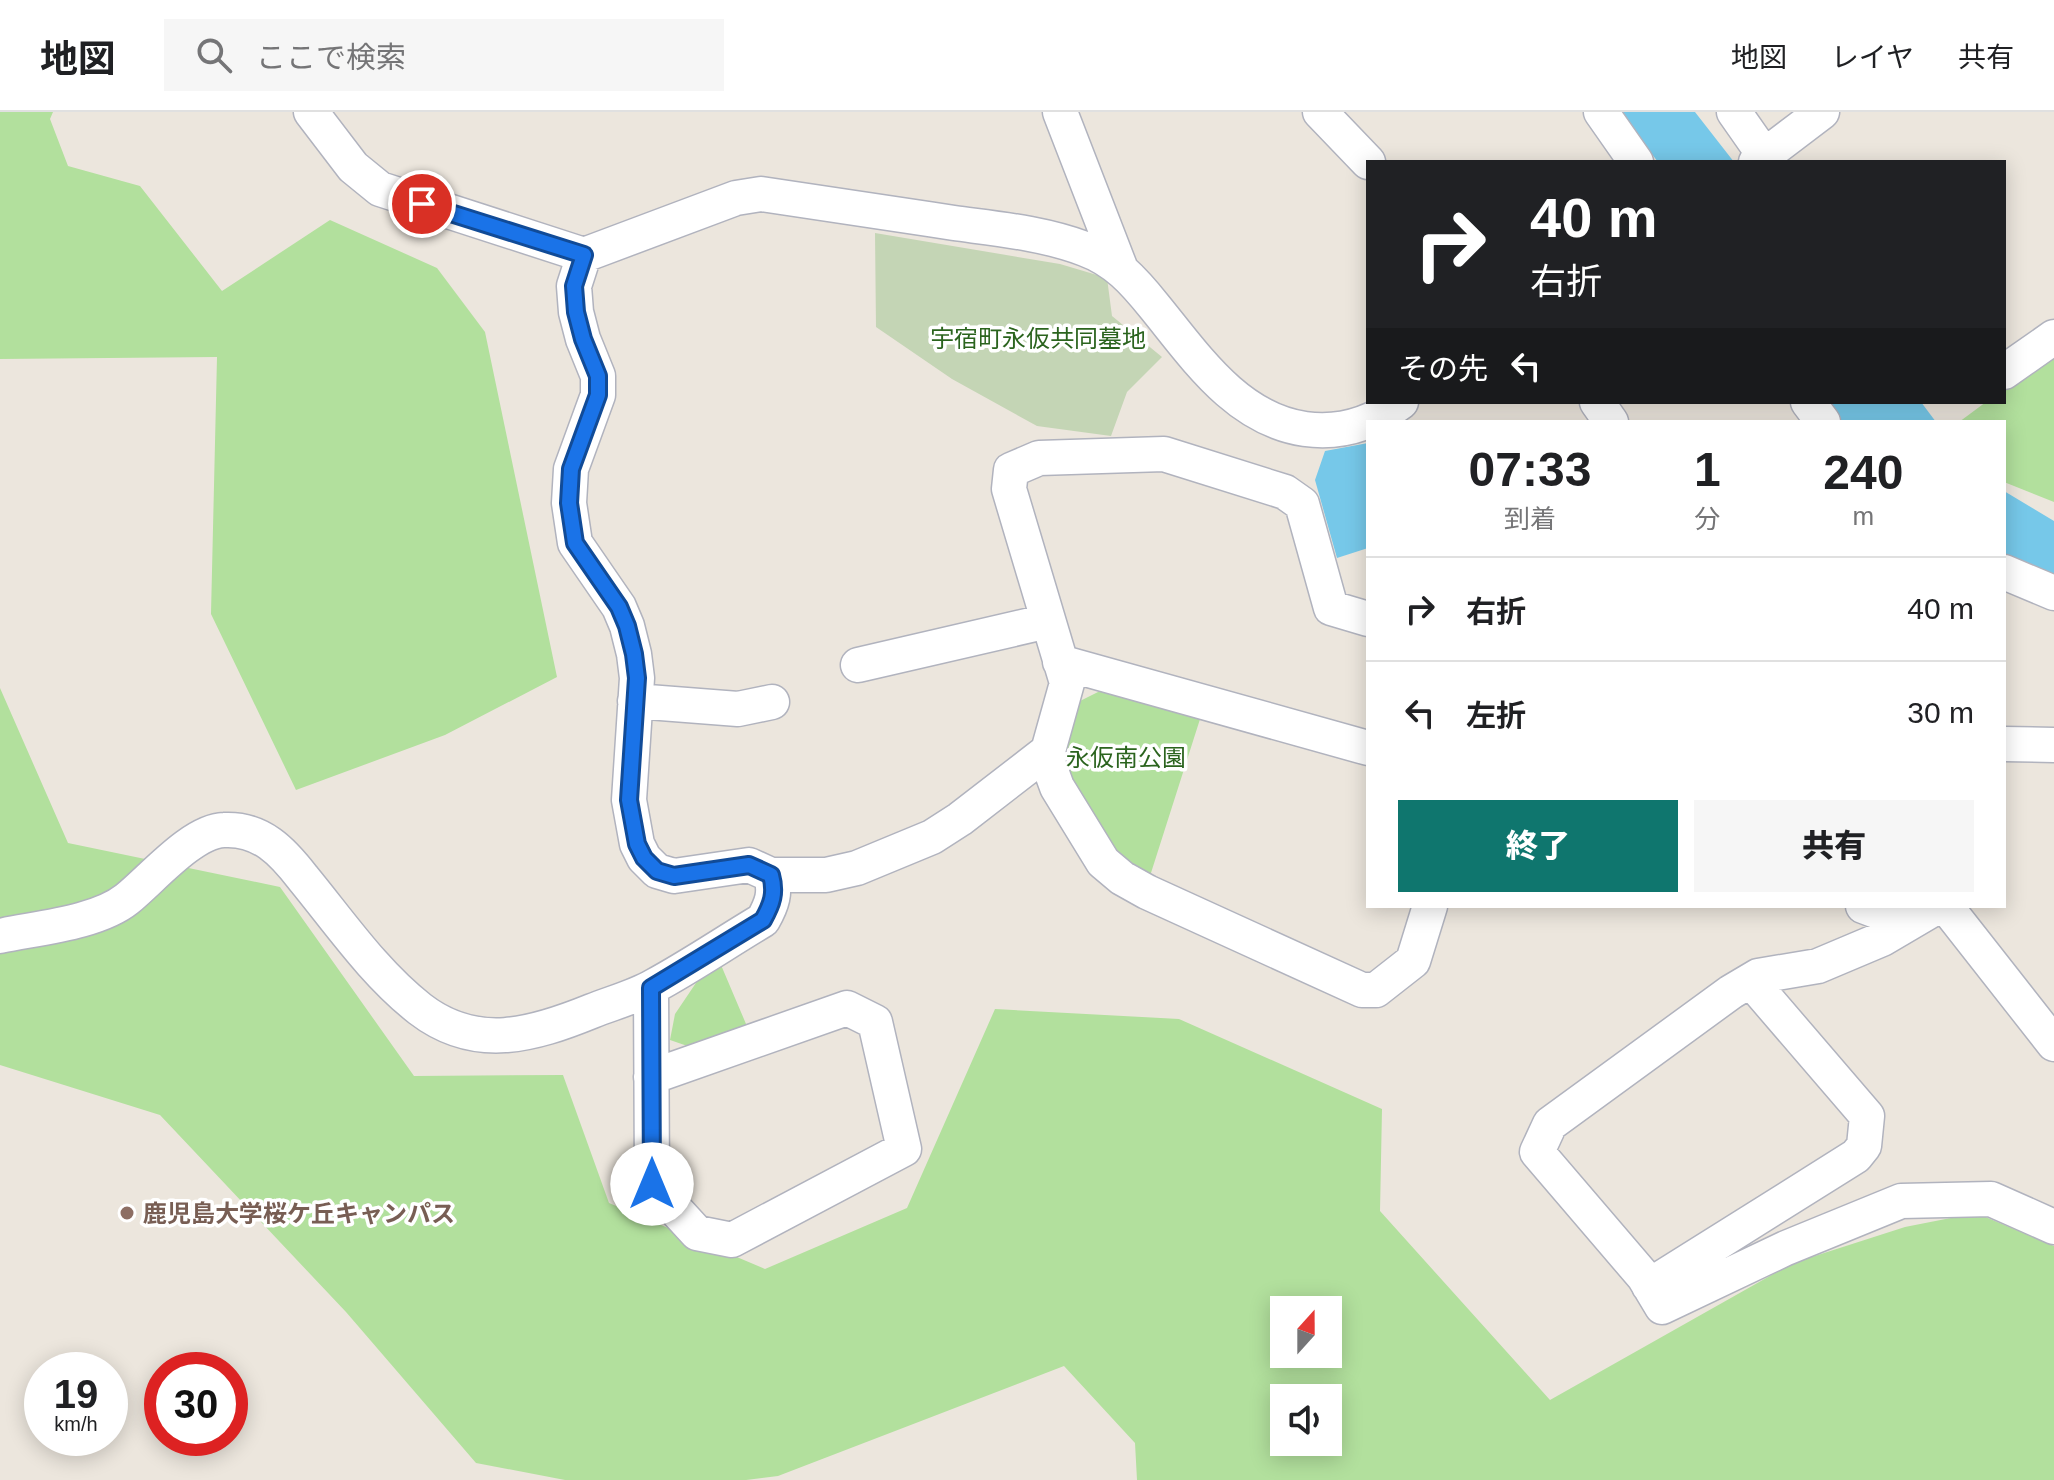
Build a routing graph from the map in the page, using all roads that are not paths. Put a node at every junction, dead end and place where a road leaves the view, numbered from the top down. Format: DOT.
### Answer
graph roads {
  1 [pos="311,112"];
  2 [pos="1060,112"];
  3 [pos="1320,112"];
  4 [pos="1601,112"];
  5 [pos="1734,112"];
  6 [pos="1822,112"];
  7 [pos="1366,160"];
  8 [pos="1635,160"];
  9 [pos="1763,160"];
  10 [pos="584,255"];
  11 [pos="1120,267"];
  12 [pos="2054,337"];
  13 [pos="2006,371"];
  14 [pos="1398,404"];
  15 [pos="1373,420"];
  16 [pos="1366,423"];
  17 [pos="2006,573"];
  18 [pos="2054,593"];
  19 [pos="1366,618"];
  20 [pos="1048,621"];
  21 [pos="1060,662"];
  22 [pos="858,665"];
  23 [pos="635,701"];
  24 [pos="772,702"];
  25 [pos="2006,744"];
  26 [pos="2054,745"];
  27 [pos="1366,747"];
  28 [pos="1048,751"];
  29 [pos="771,875"];
  30 [pos="1429,908"];
  31 [pos="1868,908"];
  32 [pos="1908,923"];
  33 [pos="0,936"];
  34 [pos="1751,981"];
  35 [pos="651,988"];
  36 [pos="2054,1044"];
  37 [pos="651,1077"];
  38 [pos="2054,1227"];
  39 [pos="1649,1286"];
  1 -- 10 [label="street"];
  2 -- 11 [label="street"];
  3 -- 7 [label="street"];
  4 -- 8 [label="street"];
  5 -- 9 [label="street"];
  6 -- 9 [label="street"];
  10 -- 11 [label="street"];
  10 -- 23 [label="street"];
  11 -- 16 [label="street"];
  12 -- 13 [label="street"];
  14 -- 15 [label="street"];
  17 -- 18 [label="street"];
  19 -- 20 [label="street"];
  20 -- 21 [label="street"];
  20 -- 22 [label="street"];
  21 -- 27 [label="street"];
  21 -- 28 [label="street"];
  23 -- 24 [label="street"];
  23 -- 29 [label="street"];
  25 -- 26 [label="street"];
  28 -- 29 [label="street"];
  28 -- 30 [label="street"];
  29 -- 35 [label="street"];
  31 -- 32 [label="street"];
  32 -- 34 [label="street"];
  32 -- 36 [label="street"];
  33 -- 35 [label="street"];
  34 -- 39 [label="street"];
  34 -- 39 [label="street"];
  35 -- 37 [label="street"];
  37 -- 37 [label="street"];
  38 -- 39 [label="street"];
}
